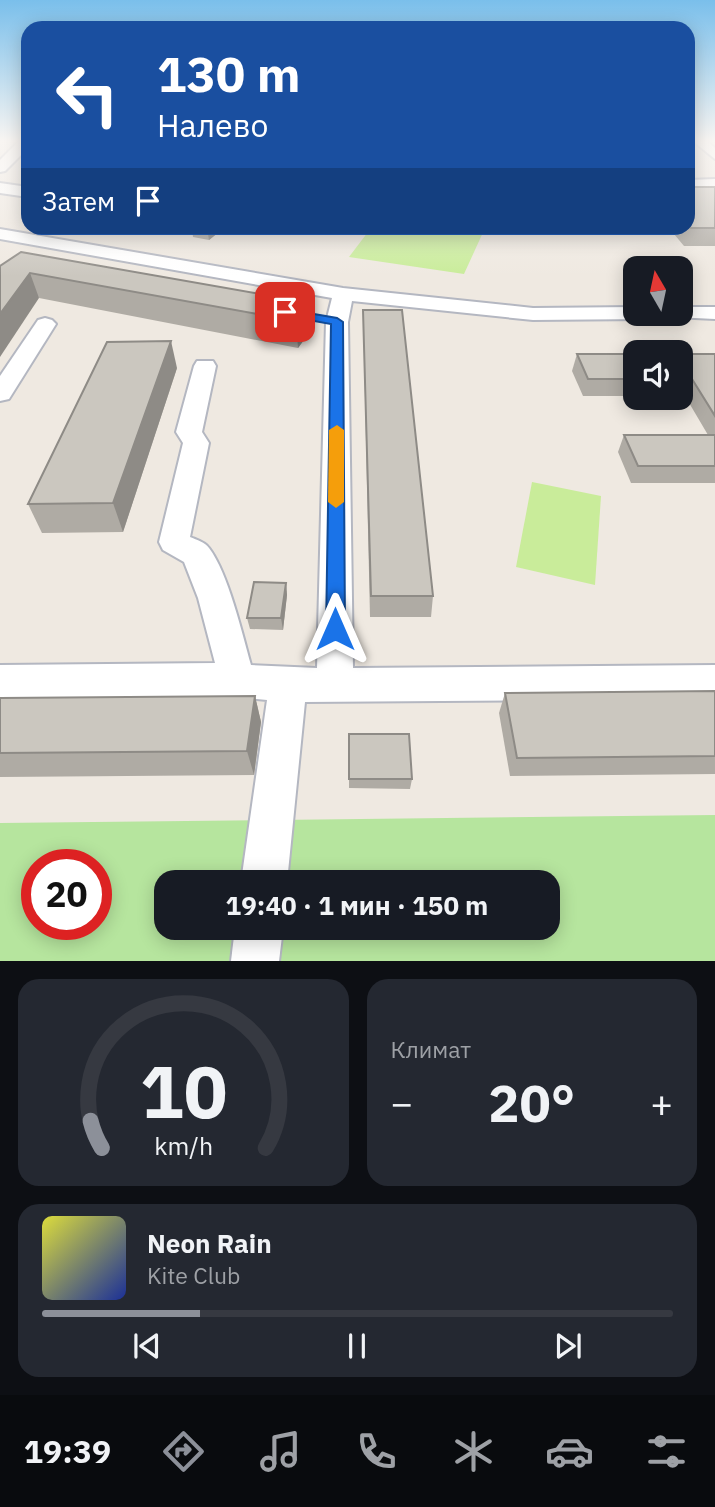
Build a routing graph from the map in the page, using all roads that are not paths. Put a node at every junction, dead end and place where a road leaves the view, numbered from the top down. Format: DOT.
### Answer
graph roads {
  1 [pos="0,188"];
  2 [pos="21,191"];
  3 [pos="0,234"];
  4 [pos="334,312"];
  5 [pos="623,313"];
  6 [pos="715,313"];
  7 [pos="693,314"];
  8 [pos="45,324"];
  9 [pos="205,366"];
  10 [pos="0,394"];
  11 [pos="237,680"];
  12 [pos="0,682"];
  13 [pos="715,682"];
  14 [pos="288,685"];
  15 [pos="335,685"];
  16 [pos="265,870"];
  17 [pos="258,940"];
  18 [pos="255,961"];
  1 -- 2 [label="lane"];
  3 -- 4 [label="lane"];
  4 -- 5 [label="lane"];
  4 -- 15 [label="lane"];
  6 -- 7 [label="lane"];
  8 -- 10 [label="lane"];
  9 -- 11 [label="lane"];
  11 -- 12 [label="lane"];
  11 -- 14 [label="lane"];
  13 -- 15 [label="lane"];
  14 -- 15 [label="lane"];
  14 -- 16 [label="lane"];
  17 -- 18 [label="lane"];
}
